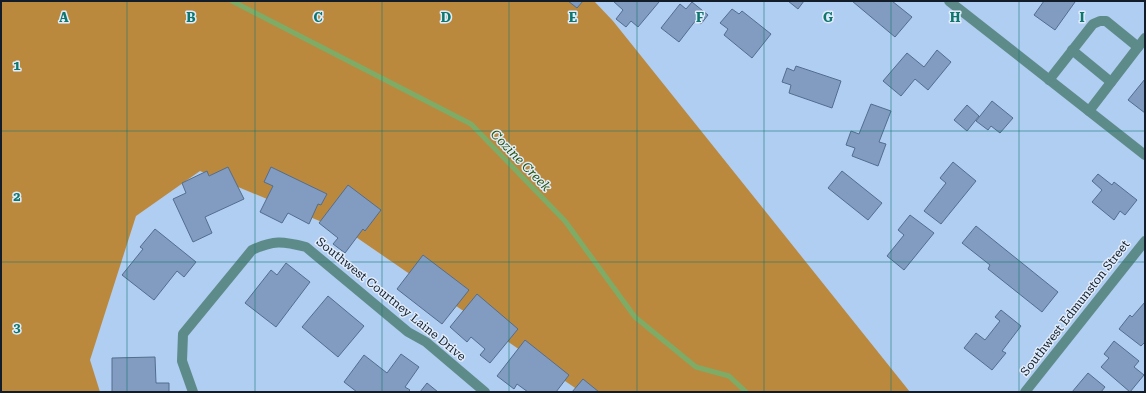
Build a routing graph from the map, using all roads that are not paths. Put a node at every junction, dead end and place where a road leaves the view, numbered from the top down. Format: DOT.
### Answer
graph roads {
  1 [pos="949,1"];
  2 [pos="1145,38"];
  3 [pos="1138,47"];
  4 [pos="1072,50"];
  5 [pos="1049,80"];
  6 [pos="1111,82"];
  7 [pos="1089,111"];
  8 [pos="1145,155"];
  9 [pos="1145,241"];
  10 [pos="193,392"];
  11 [pos="485,392"];
  12 [pos="1025,392"];
  1 -- 5 [label="street"];
  2 -- 3 [label="street"];
  3 -- 4 [label="street"];
  3 -- 6 [label="street"];
  4 -- 5 [label="street"];
  4 -- 6 [label="street"];
  5 -- 7 [label="street"];
  6 -- 7 [label="street"];
  7 -- 8 [label="street"];
  9 -- 12 [label="street, Southwest Edmunston Street"];
  10 -- 11 [label="street, Southwest Courtney Laine Drive"];
}
